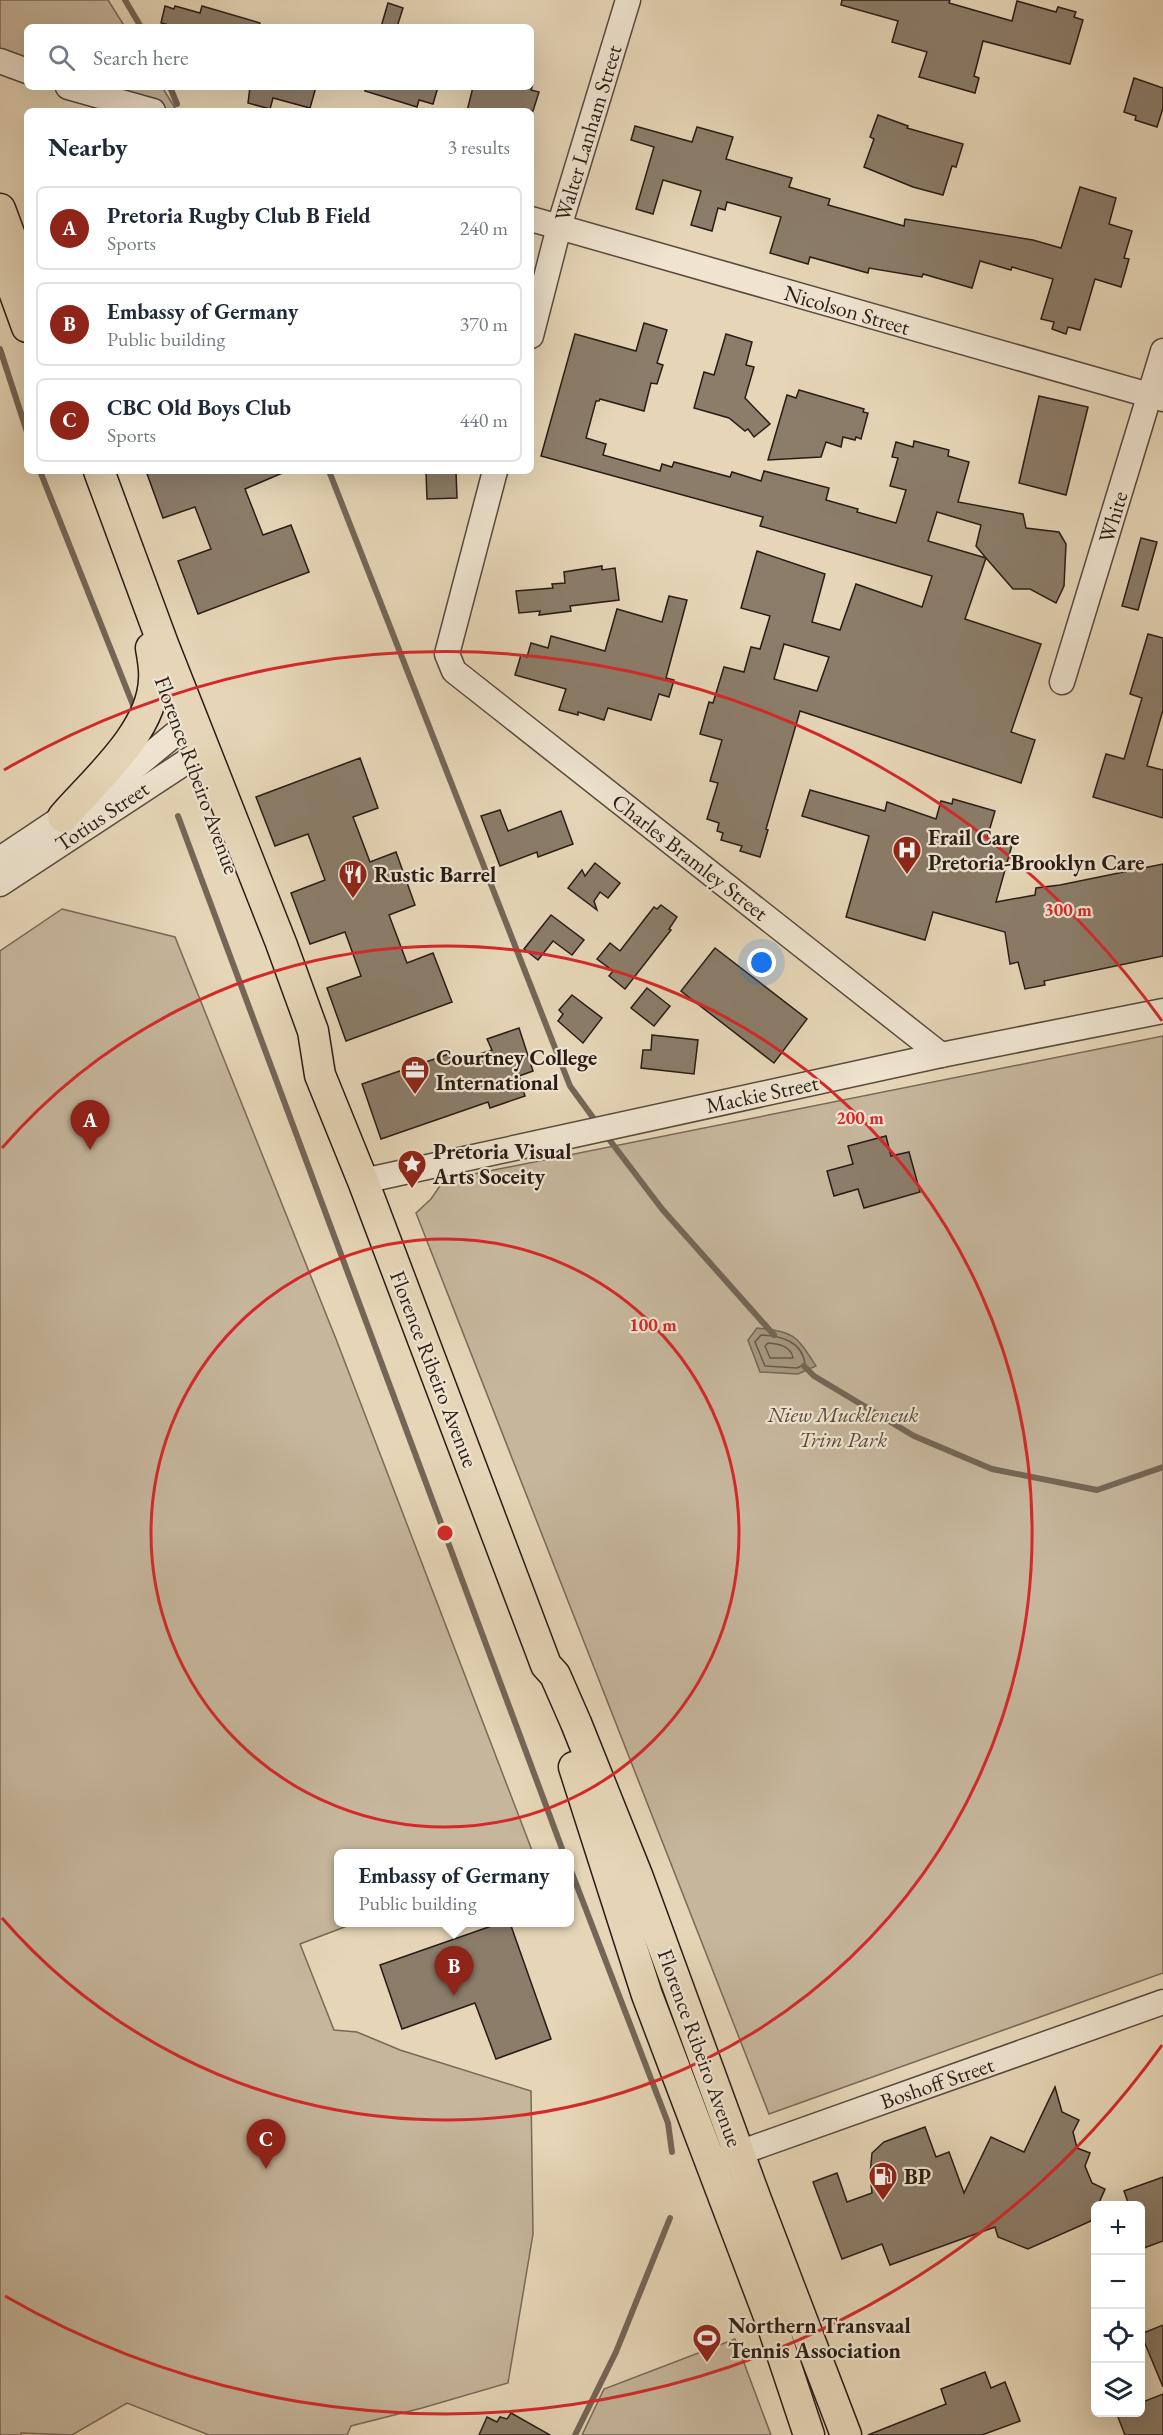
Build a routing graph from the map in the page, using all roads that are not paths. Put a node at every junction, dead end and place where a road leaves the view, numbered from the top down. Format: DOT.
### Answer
graph roads {
  1 [pos="627,0"];
  2 [pos="0,61"];
  3 [pos="24,70"];
  4 [pos="79,90"];
  5 [pos="142,108"];
  6 [pos="0,209"];
  7 [pos="534,220"];
  8 [pos="559,227"];
  9 [pos="0,253"];
  10 [pos="24,273"];
  11 [pos="24,319"];
  12 [pos="534,324"];
  13 [pos="1163,351"];
  14 [pos="1157,397"];
  15 [pos="82,474"];
  16 [pos="100,474"];
  17 [pos="494,474"];
  18 [pos="151,648"];
  19 [pos="1062,682"];
  20 [pos="186,725"];
  21 [pos="197,753"];
  22 [pos="63,817"];
  23 [pos="0,859"];
  24 [pos="0,884"];
  25 [pos="1163,1011"];
  26 [pos="941,1055"];
  27 [pos="363,1180"];
  28 [pos="1163,2002"];
  29 [pos="725,2158"];
  30 [pos="809,2338"];
  31 [pos="806,2426"];
  32 [pos="846,2435"];
  1 -- 8 [label="street, Walter Lanham Street"];
  2 -- 3 [label="street"];
  4 -- 5 [label="street"];
  6 -- 10 [label="main road"];
  7 -- 8 [label="street, Nicolson Street"];
  8 -- 12 [label="street, Walter Lanham Street"];
  8 -- 14 [label="street, Nicolson Street"];
  9 -- 11 [label="main road"];
  13 -- 14 [label="street, White"];
  14 -- 19 [label="street, White"];
  15 -- 18 [label="main road, Florence Ribeiro Avenue"];
  16 -- 20 [label="main road, Florence Ribeiro Avenue"];
  17 -- 26 [label="street, Charles Bramley Street"];
  18 -- 20 [label="main road, Florence Ribeiro Avenue"];
  18 -- 22 [label="main road"];
  20 -- 21 [label="main road, Florence Ribeiro Avenue"];
  20 -- 22 [label="street, Totius Street"];
  21 -- 24 [label="street, Totius Street"];
  21 -- 27 [label="main road, Florence Ribeiro Avenue"];
  22 -- 23 [label="street, Totius Street"];
  25 -- 26 [label="street, Mackie Street"];
  26 -- 27 [label="street, Mackie Street"];
  27 -- 29 [label="main road, Florence Ribeiro Avenue"];
  28 -- 29 [label="street, Boshoff Street"];
  29 -- 30 [label="main road, Florence Ribeiro Avenue"];
  29 -- 31 [label="main road, Florence Ribeiro Avenue"];
  30 -- 31 [label="main road"];
  30 -- 32 [label="main road, Florence Ribeiro Avenue"];
}
